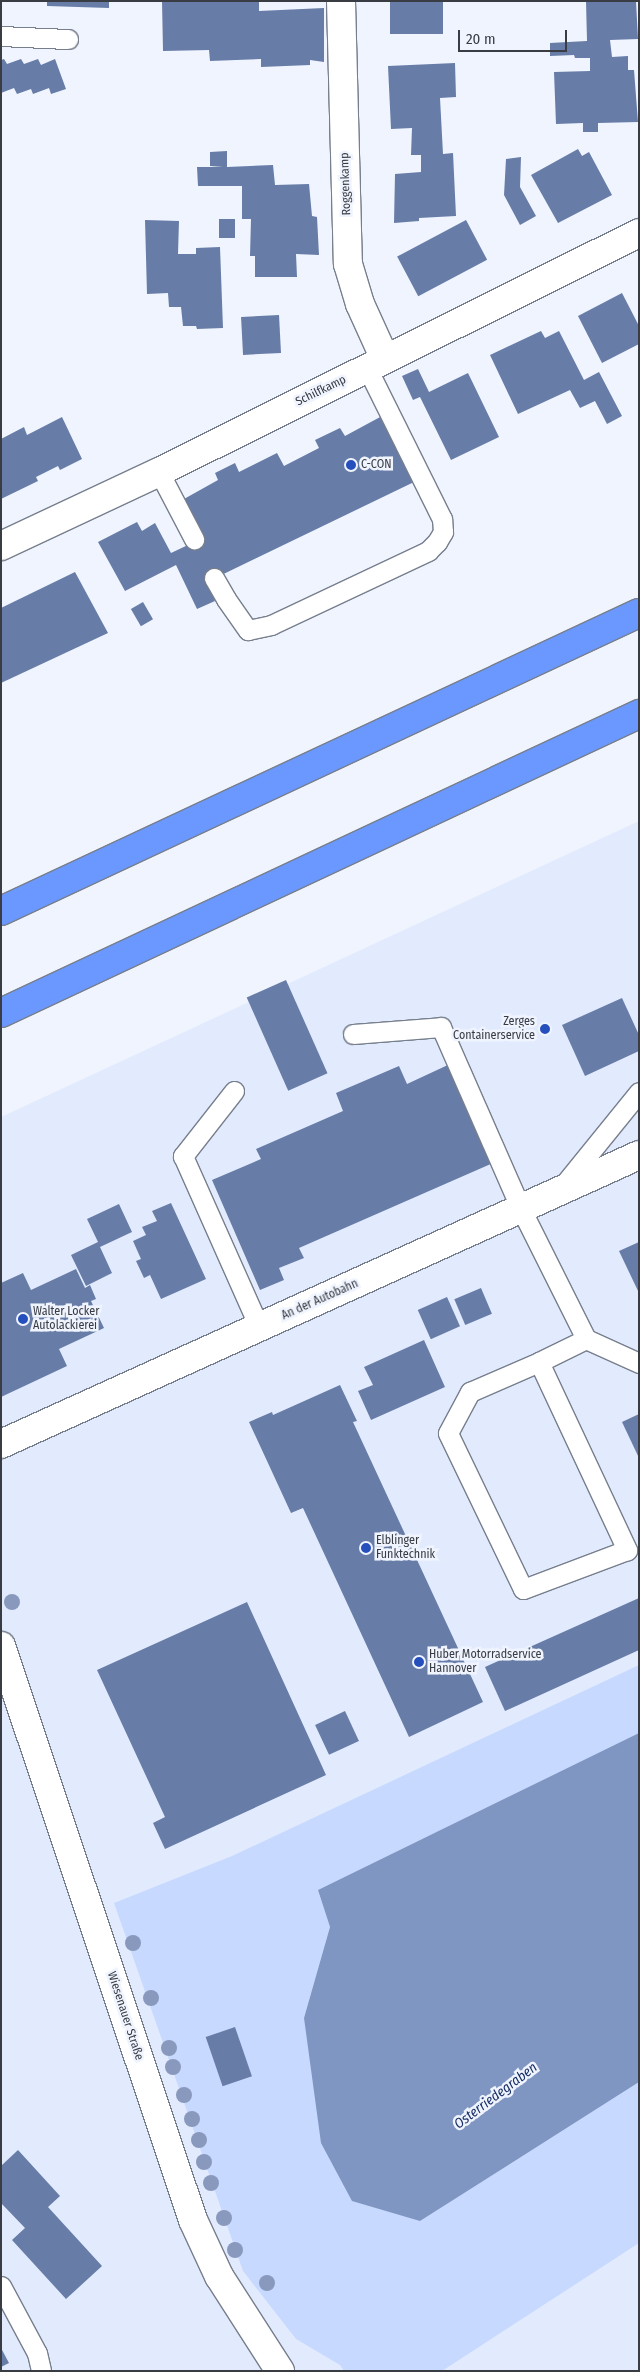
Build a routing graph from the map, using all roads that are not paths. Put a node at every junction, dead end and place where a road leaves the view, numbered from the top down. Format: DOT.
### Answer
graph roads {
  1 [pos="341,1"];
  2 [pos="1,36"];
  3 [pos="68,39"];
  4 [pos="639,233"];
  5 [pos="376,363"];
  6 [pos="159,472"];
  7 [pos="194,539"];
  8 [pos="1,546"];
  9 [pos="214,578"];
  10 [pos="639,613"];
  11 [pos="639,714"];
  12 [pos="1,911"];
  13 [pos="1,1013"];
  14 [pos="353,1034"];
  15 [pos="234,1091"];
  16 [pos="639,1092"];
  17 [pos="639,1155"];
  18 [pos="558,1192"];
  19 [pos="521,1209"];
  20 [pos="259,1327"];
  21 [pos="586,1339"];
  22 [pos="539,1362"];
  23 [pos="639,1364"];
  24 [pos="1,1444"];
  25 [pos="1,1646"];
  26 [pos="1,2286"];
  27 [pos="40,2371"];
  28 [pos="280,2371"];
  1 -- 5 [label="street, Roggenkamp"];
  2 -- 3 [label="lane"];
  4 -- 5 [label="street, Schilfkamp"];
  5 -- 6 [label="street, Schilfkamp"];
  5 -- 9 [label="lane"];
  6 -- 7 [label="lane"];
  6 -- 8 [label="street, Schilfkamp"];
  10 -- 12 [label="highway"];
  11 -- 13 [label="highway"];
  14 -- 19 [label="lane"];
  15 -- 20 [label="lane"];
  16 -- 18 [label="lane"];
  17 -- 18 [label="street, An der Autobahn"];
  18 -- 19 [label="street, An der Autobahn"];
  19 -- 20 [label="street, An der Autobahn"];
  19 -- 21 [label="lane"];
  20 -- 24 [label="street, An der Autobahn"];
  21 -- 22 [label="lane"];
  21 -- 23 [label="lane"];
  22 -- 22 [label="lane"];
  25 -- 28 [label="street, Wiesenauer Straße"];
  26 -- 27 [label="lane"];
}
